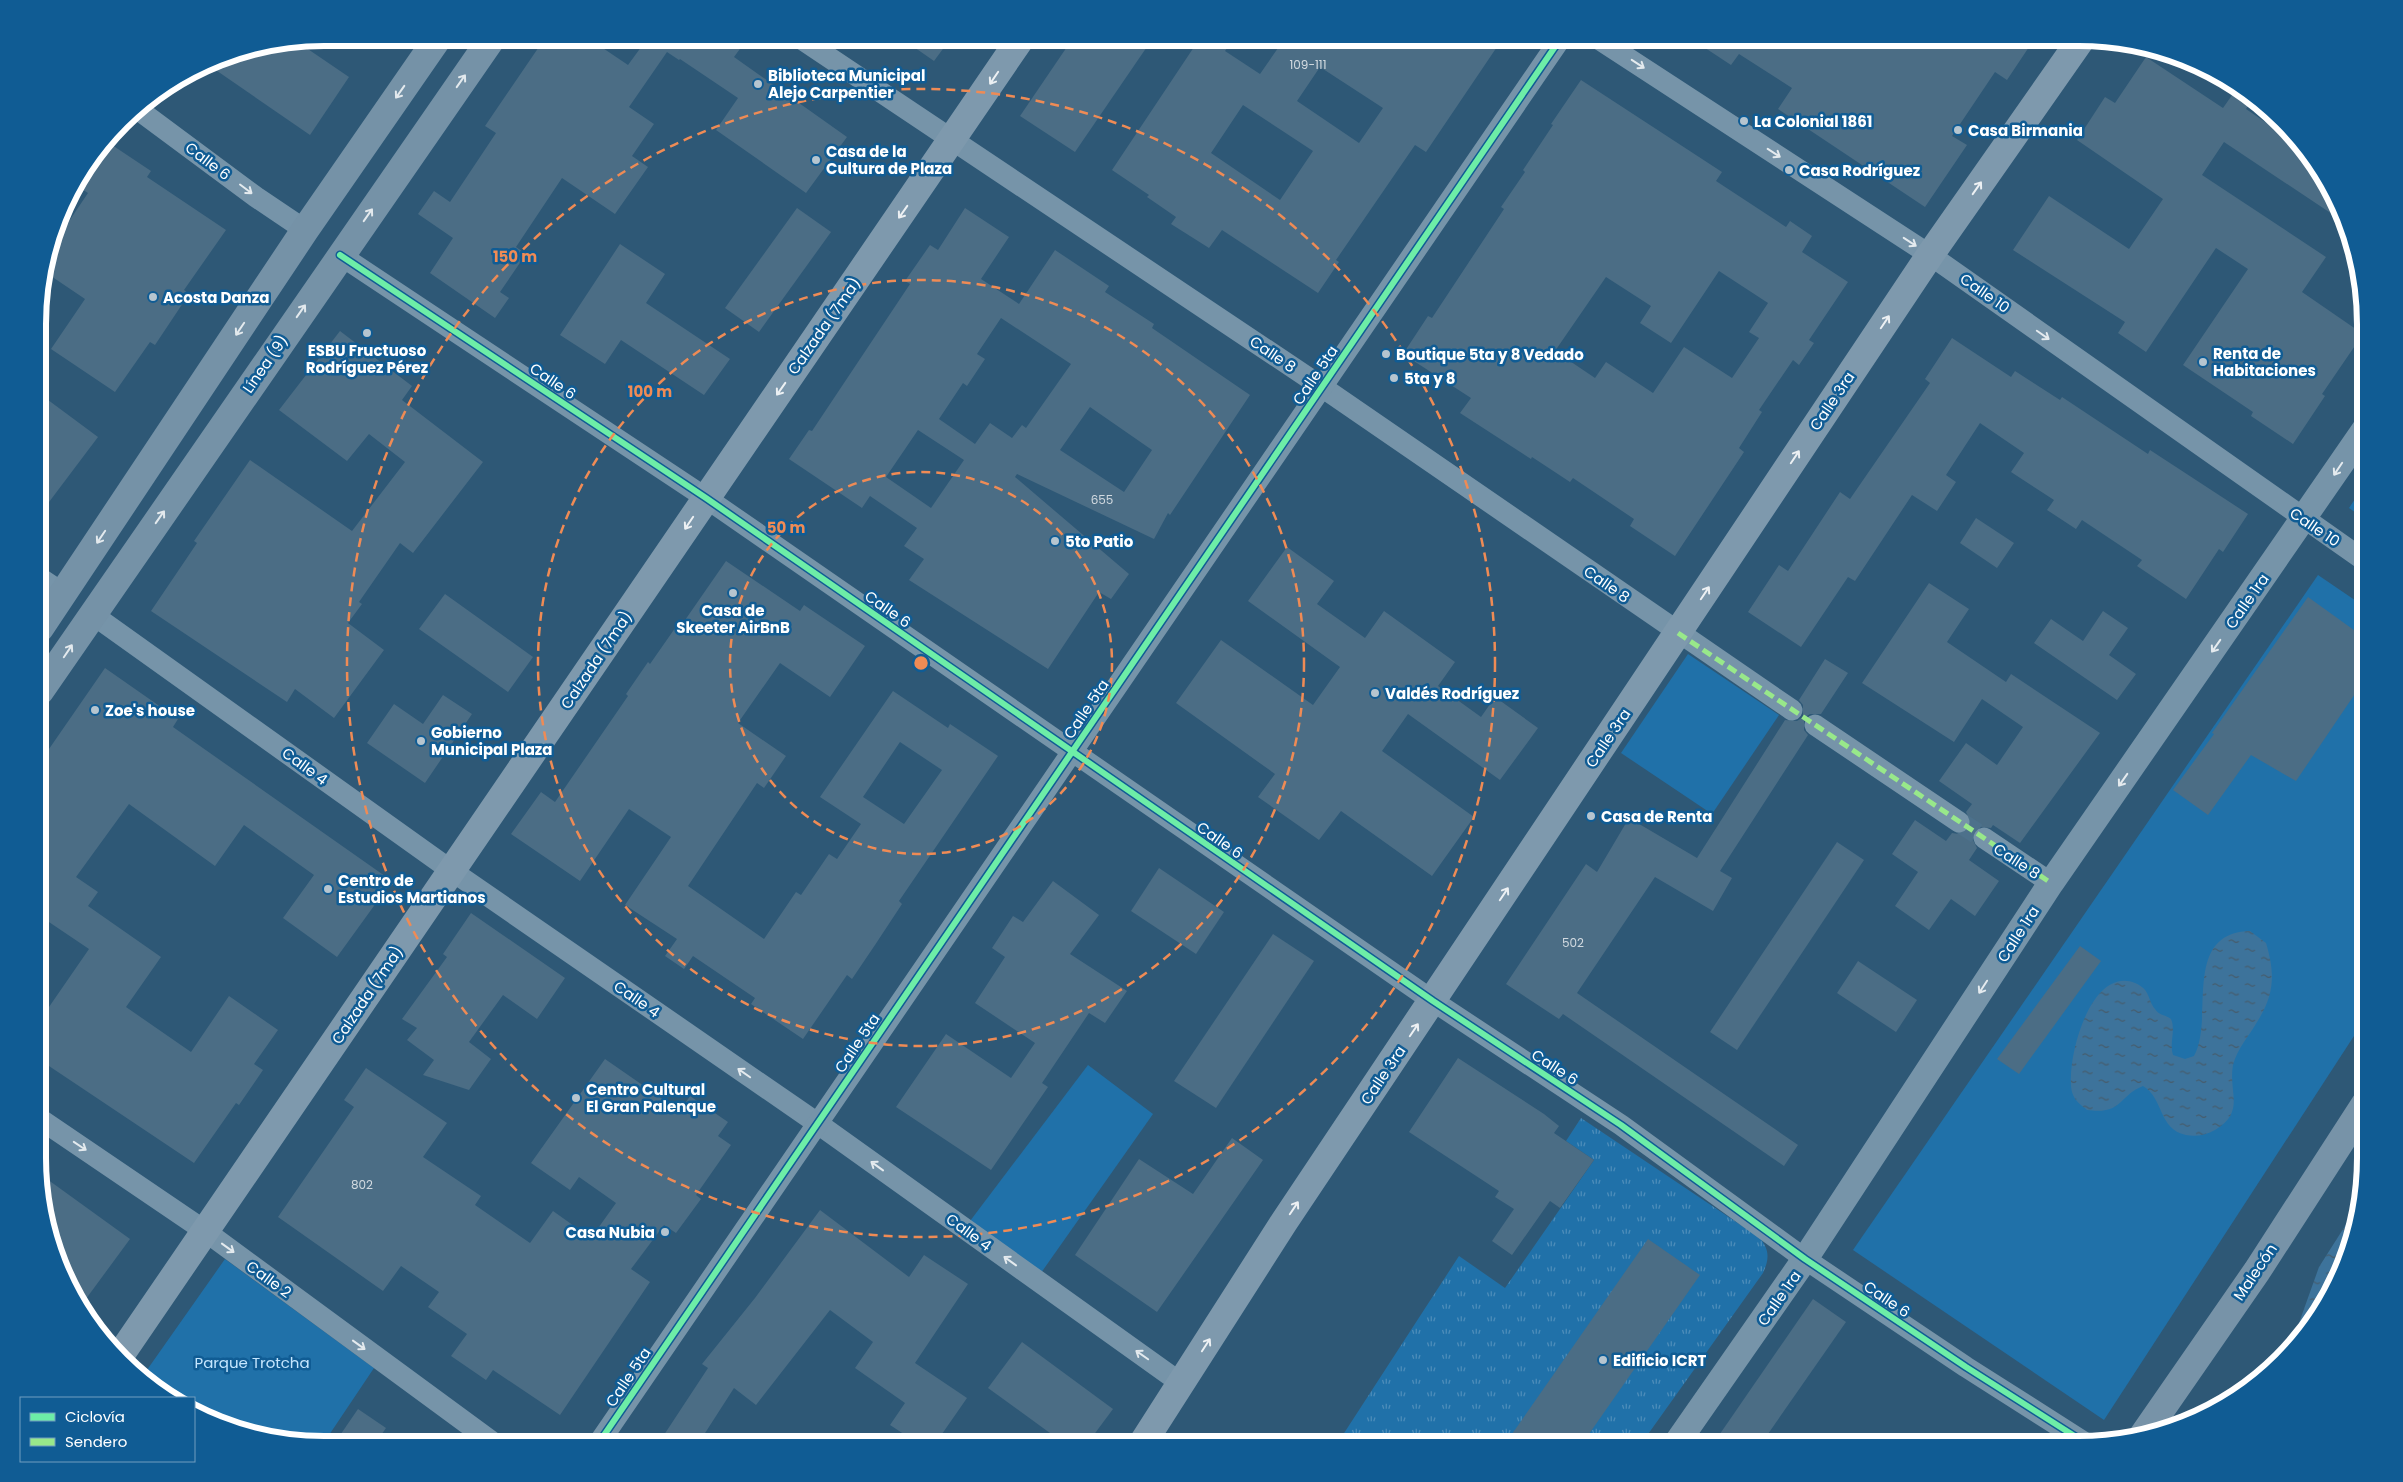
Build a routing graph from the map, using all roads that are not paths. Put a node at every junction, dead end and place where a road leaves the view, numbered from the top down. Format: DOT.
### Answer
graph roads {
  1 [pos="432,46"];
  2 [pos="486,46"];
  3 [pos="812,46"];
  4 [pos="1017,46"];
  5 [pos="1556,46"];
  6 [pos="1609,46"];
  7 [pos="2076,46"];
  8 [pos="143,113"];
  9 [pos="953,140"];
  10 [pos="306,230"];
  11 [pos="340,255"];
  12 [pos="1930,255"];
  13 [pos="1322,386"];
  14 [pos="2357,440"];
  15 [pos="706,498"];
  16 [pos="2304,520"];
  17 [pos="2357,556"];
  18 [pos="46,582"];
  19 [pos="64,594"];
  20 [pos="92,614"];
  21 [pos="46,620"];
  22 [pos="1678,633"];
  23 [pos="46,682"];
  24 [pos="1792,710"];
  25 [pos="1815,725"];
  26 [pos="1072,752"];
  27 [pos="1959,822"];
  28 [pos="1984,838"];
  29 [pos="452,871"];
  30 [pos="2051,883"];
  31 [pos="1433,1002"];
  32 [pos="2357,1116"];
  33 [pos="46,1123"];
  34 [pos="818,1123"];
  35 [pos="205,1232"];
  36 [pos="1805,1260"];
  37 [pos="124,1350"];
  38 [pos="1182,1384"];
  39 [pos="2149,1427"];
  40 [pos="484,1436"];
  41 [pos="603,1436"];
  42 [pos="1147,1436"];
  43 [pos="1682,1436"];
  44 [pos="2075,1436"];
  1 -- 10 [label="main road, one-way"];
  11 -- 2 [label="main road, Línea (9), one-way"];
  3 -- 9 [label="street, Calle 8"];
  4 -- 9 [label="main road, Calzada (7ma), one-way"];
  5 -- 13 [label="street, Calle 5ta"];
  6 -- 12 [label="street, Calle 10, one-way"];
  12 -- 7 [label="main road, Calle 3ra, one-way"];
  8 -- 10 [label="street, Calle 6, one-way"];
  9 -- 13 [label="street, Calle 8"];
  9 -- 15 [label="main road, Calzada (7ma), one-way"];
  10 -- 19 [label="main road, one-way"];
  11 -- 15 [label="street, Calle 6"];
  20 -- 11 [label="main road, Línea (9), one-way"];
  12 -- 16 [label="street, Calle 10, one-way"];
  22 -- 12 [label="main road, Calle 3ra, one-way"];
  13 -- 22 [label="street, Calle 8"];
  13 -- 26 [label="street, Calle 5ta"];
  14 -- 16 [label="street, Calle 1ra, one-way"];
  15 -- 26 [label="street, Calle 6"];
  15 -- 29 [label="main road, Calzada (7ma), one-way"];
  16 -- 17 [label="street, Calle 10"];
  16 -- 30 [label="street, Calle 1ra, one-way"];
  18 -- 19 [label="street"];
  19 -- 21 [label="main road"];
  23 -- 20 [label="main road, Línea (9), one-way"];
  20 -- 29 [label="street, Calle 4"];
  22 -- 24 [label="street, Calle 8"];
  31 -- 22 [label="main road, Calle 3ra, one-way"];
  25 -- 27 [label="street"];
  26 -- 31 [label="street, Calle 6"];
  26 -- 34 [label="street, Calle 5ta"];
  28 -- 30 [label="street, Calle 8"];
  34 -- 29 [label="street, Calle 4, one-way"];
  29 -- 35 [label="main road, Calzada (7ma)"];
  30 -- 36 [label="street, Calle 1ra, one-way"];
  31 -- 36 [label="street, Calle 6"];
  38 -- 31 [label="main road, Calle 3ra, one-way"];
  32 -- 39 [label="highway, Malecón"];
  33 -- 35 [label="street, Calle 2, one-way"];
  38 -- 34 [label="street, Calle 4, one-way"];
  34 -- 41 [label="street, Calle 5ta"];
  35 -- 37 [label="main road, Calzada (7ma)"];
  35 -- 40 [label="street, Calle 2, one-way"];
  36 -- 43 [label="street, Calle 1ra"];
  36 -- 44 [label="street, Calle 6"];
  38 -- 42 [label="main road, Calle 3ra"];
}
